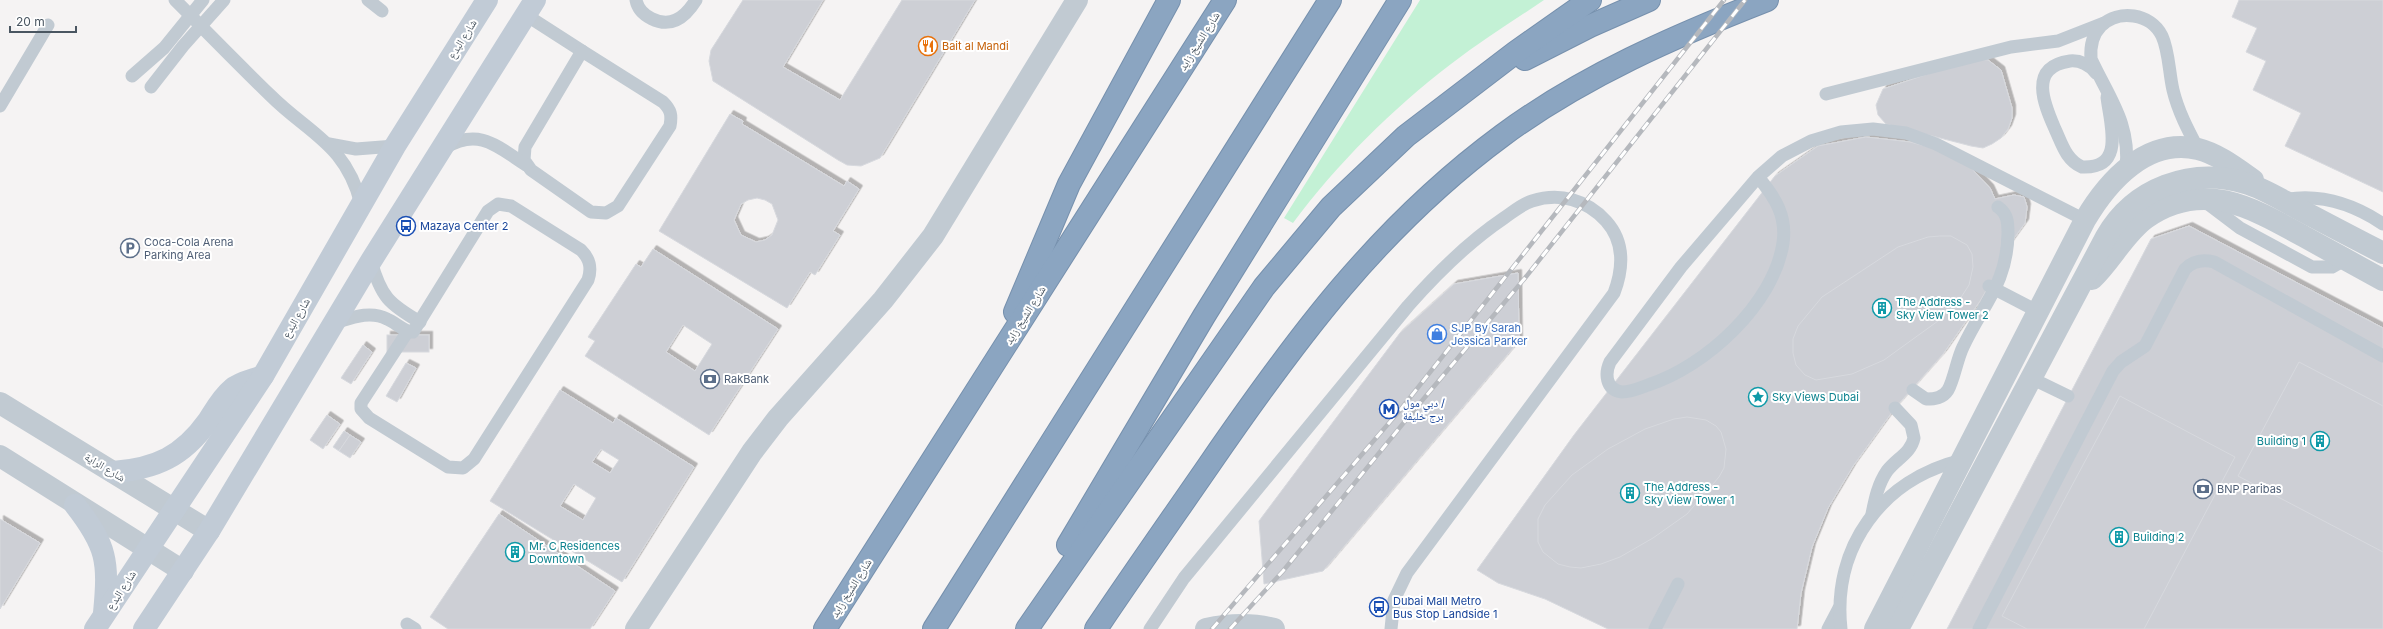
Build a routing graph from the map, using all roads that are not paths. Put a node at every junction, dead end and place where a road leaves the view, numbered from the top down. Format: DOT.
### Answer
graph roads {
  1 [pos="175,0"];
  2 [pos="202,0"];
  3 [pos="224,0"];
  4 [pos="368,0"];
  5 [pos="487,0"];
  6 [pos="636,0"];
  7 [pos="696,0"];
  8 [pos="1077,0"];
  9 [pos="1169,0"];
  10 [pos="1225,0"];
  11 [pos="1330,0"];
  12 [pos="1400,0"];
  13 [pos="1590,0"];
  14 [pos="1649,0"];
  15 [pos="1767,0"];
  16 [pos="531,8"];
  17 [pos="382,11"];
  18 [pos="190,15"];
  19 [pos="2104,23"];
  20 [pos="48,25"];
  21 [pos="201,27"];
  22 [pos="582,51"];
  23 [pos="132,76"];
  24 [pos="1482,80"];
  25 [pos="2102,82"];
  26 [pos="151,88"];
  27 [pos="1826,94"];
  28 [pos="0,106"];
  29 [pos="329,144"];
  30 [pos="395,146"];
  31 [pos="2198,149"];
  32 [pos="440,152"];
  33 [pos="526,165"];
  34 [pos="2126,169"];
  35 [pos="1758,178"];
  36 [pos="2279,198"];
  37 [pos="361,204"];
  38 [pos="1998,207"];
  39 [pos="2085,220"];
  40 [pos="2383,224"];
  41 [pos="2108,234"];
  42 [pos="2383,253"];
  43 [pos="371,261"];
  44 [pos="2383,280"];
  45 [pos="1992,288"];
  46 [pos="2078,290"];
  47 [pos="2039,312"];
  48 [pos="420,322"];
  49 [pos="334,323"];
  50 [pos="408,331"];
  51 [pos="2383,356"];
  52 [pos="992,367"];
  53 [pos="263,376"];
  54 [pos="2029,382"];
  55 [pos="1913,390"];
  56 [pos="2068,396"];
  57 [pos="1992,402"];
  58 [pos="0,403"];
  59 [pos="1895,408"];
  60 [pos="0,456"];
  61 [pos="1962,460"];
  62 [pos="113,472"];
  63 [pos="76,505"];
  64 [pos="175,509"];
  65 [pos="1871,516"];
  66 [pos="209,531"];
  67 [pos="148,550"];
  68 [pos="182,571"];
  69 [pos="1678,584"];
  70 [pos="1045,602"];
  71 [pos="1839,608"];
  72 [pos="100,623"];
  73 [pos="144,629"];
  74 [pos="636,629"];
  75 [pos="825,629"];
  76 [pos="934,629"];
  77 [pos="1027,629"];
  78 [pos="1096,629"];
  79 [pos="1150,629"];
  80 [pos="1206,629"];
  81 [pos="1274,629"];
  82 [pos="1391,629"];
  83 [pos="1655,629"];
  84 [pos="1828,629"];
  85 [pos="1841,629"];
  86 [pos="1874,629"];
  87 [pos="1898,629"];
  88 [pos="1979,629"];
  1 -- 18 [label="lane"];
  2 -- 18 [label="lane"];
  3 -- 21 [label="lane"];
  4 -- 17 [label="lane"];
  5 -- 30 [label="main road, شارع البدع"];
  6 -- 7 [label="lane"];
  8 -- 74 [label="street"];
  9 -- 52 [label="highway"];
  10 -- 52 [label="highway, شارع الشيخ زايد"];
  11 -- 76 [label="highway"];
  12 -- 70 [label="highway"];
  13 -- 24 [label="highway"];
  14 -- 24 [label="highway"];
  15 -- 78 [label="highway"];
  16 -- 22 [label="lane"];
  16 -- 32 [label="main road"];
  18 -- 21 [label="lane"];
  18 -- 23 [label="lane"];
  19 -- 25 [label="lane"];
  19 -- 27 [label="lane"];
  19 -- 31 [label="lane"];
  20 -- 28 [label="lane"];
  21 -- 26 [label="lane"];
  21 -- 29 [label="lane"];
  22 -- 33 [label="lane"];
  22 -- 33 [label="lane"];
  24 -- 70 [label="highway"];
  25 -- 25 [label="lane"];
  25 -- 34 [label="lane"];
  29 -- 30 [label="lane"];
  29 -- 37 [label="lane"];
  30 -- 37 [label="main road, شارع البدع"];
  31 -- 34 [label="street"];
  31 -- 36 [label="street"];
  32 -- 33 [label="lane"];
  32 -- 43 [label="main road"];
  34 -- 39 [label="street"];
  35 -- 35 [label="lane"];
  35 -- 39 [label="lane"];
  36 -- 40 [label="lane"];
  36 -- 41 [label="street"];
  36 -- 42 [label="street"];
  37 -- 53 [label="main road, شارع البدع"];
  38 -- 45 [label="lane"];
  39 -- 41 [label="street"];
  39 -- 47 [label="street"];
  41 -- 46 [label="street"];
  43 -- 48 [label="lane"];
  43 -- 49 [label="main road"];
  44 -- 46 [label="street"];
  45 -- 47 [label="lane"];
  45 -- 55 [label="lane"];
  46 -- 54 [label="street"];
  47 -- 57 [label="street"];
  48 -- 50 [label="lane"];
  48 -- 50 [label="lane"];
  49 -- 50 [label="lane"];
  49 -- 66 [label="main road"];
  51 -- 88 [label="lane"];
  52 -- 75 [label="highway, شارع الشيخ زايد"];
  53 -- 62 [label="main road"];
  53 -- 64 [label="main road, شارع البدع"];
  54 -- 56 [label="lane"];
  54 -- 57 [label="street"];
  54 -- 87 [label="street"];
  57 -- 61 [label="street"];
  58 -- 62 [label="street, شارع الراية"];
  59 -- 65 [label="lane"];
  60 -- 63 [label="street"];
  61 -- 65 [label="lane"];
  61 -- 86 [label="street"];
  62 -- 64 [label="street, شارع الراية"];
  63 -- 67 [label="street"];
  63 -- 72 [label="main road"];
  64 -- 66 [label="street, شارع الراية"];
  64 -- 67 [label="main road, شارع البدع"];
  65 -- 71 [label="lane"];
  66 -- 68 [label="main road"];
  67 -- 68 [label="street"];
  67 -- 72 [label="main road, شارع البدع"];
  68 -- 73 [label="main road"];
  69 -- 83 [label="lane"];
  70 -- 77 [label="highway"];
  71 -- 84 [label="lane"];
  71 -- 85 [label="lane"];
  79 -- 82 [label="lane"];
  80 -- 81 [label="street"];
}
